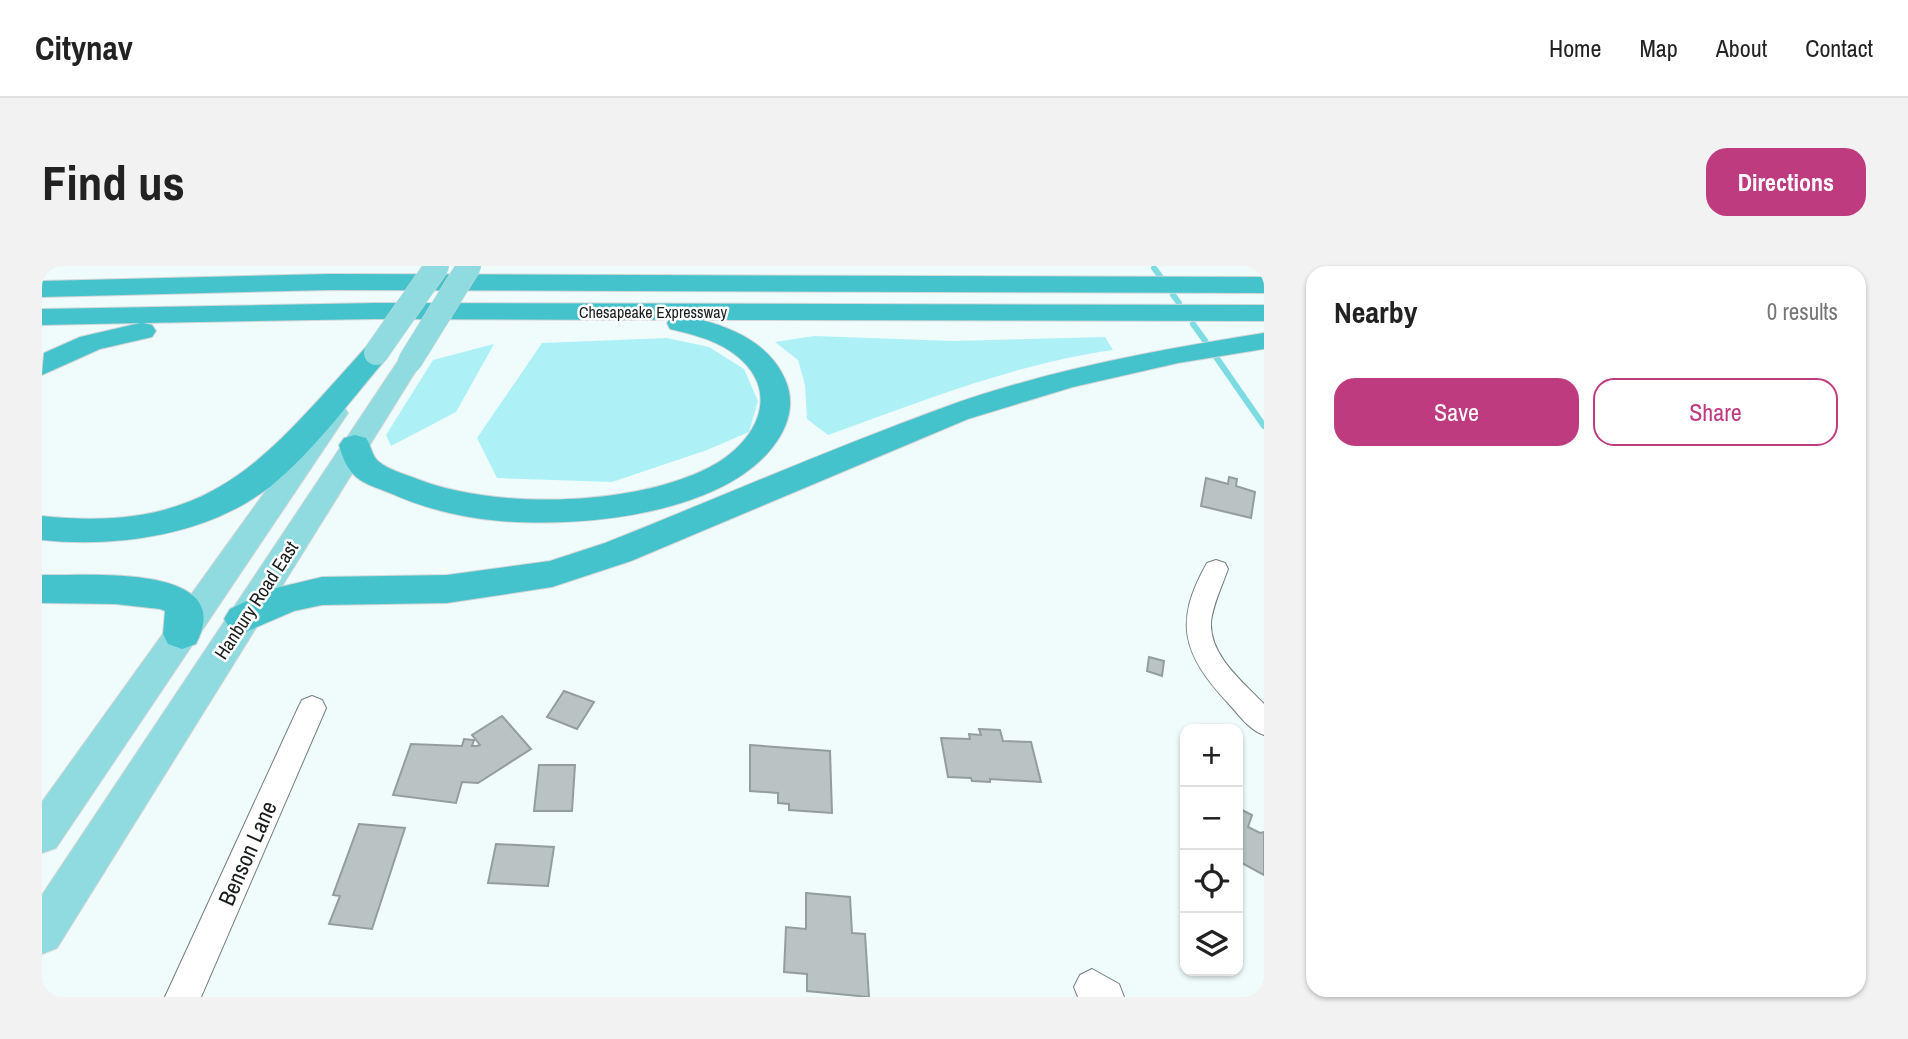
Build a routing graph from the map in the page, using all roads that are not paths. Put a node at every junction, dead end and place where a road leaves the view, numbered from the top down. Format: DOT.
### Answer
graph roads {
  1 [pos="247,266"];
  2 [pos="437,266"];
  3 [pos="469,266"];
  4 [pos="1227,266"];
  5 [pos="1264,268"];
  6 [pos="488,284"];
  7 [pos="1264,285"];
  8 [pos="42,289"];
  9 [pos="615,312"];
  10 [pos="332,313"];
  11 [pos="1264,313"];
  12 [pos="42,317"];
  13 [pos="1264,341"];
  14 [pos="376,353"];
  15 [pos="42,366"];
  16 [pos="355,445"];
  17 [pos="42,528"];
  18 [pos="1216,569"];
  19 [pos="42,589"];
  20 [pos="243,619"];
  21 [pos="182,634"];
  22 [pos="312,708"];
  23 [pos="1264,723"];
  24 [pos="42,835"];
  25 [pos="42,933"];
  26 [pos="183,997"];
  1 -- 6 [label="highway"];
  2 -- 14 [label="main road, Hanbury Road East, bridge"];
  3 -- 16 [label="main road, Hanbury Road East, bridge"];
  4 -- 5 [label="highway"];
  6 -- 7 [label="highway, Chesapeake Expressway"];
  6 -- 8 [label="highway, Chesapeake Expressway"];
  9 -- 10 [label="highway, Chesapeake Expressway"];
  9 -- 11 [label="highway, Chesapeake Expressway"];
  9 -- 16 [label="highway"];
  10 -- 12 [label="highway, Chesapeake Expressway"];
  10 -- 15 [label="highway"];
  13 -- 20 [label="highway"];
  14 -- 17 [label="highway"];
  14 -- 21 [label="main road, Hanbury Road East"];
  16 -- 20 [label="main road, Hanbury Road East"];
  18 -- 23 [label="street"];
  19 -- 21 [label="highway"];
  20 -- 25 [label="main road, Hanbury Road East"];
  21 -- 24 [label="main road, Hanbury Road East"];
  22 -- 26 [label="street, Benson Lane"];
}
